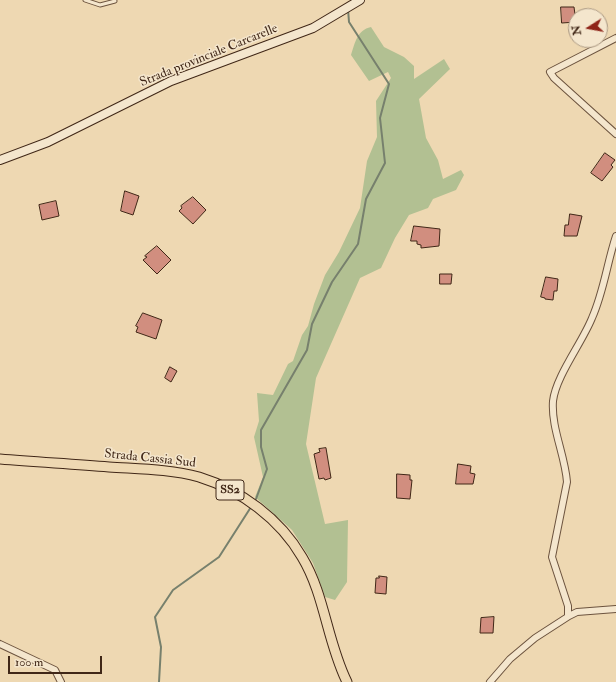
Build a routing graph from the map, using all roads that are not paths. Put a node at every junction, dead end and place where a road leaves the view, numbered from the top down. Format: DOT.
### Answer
graph roads {
  1 [pos="85,0"];
  2 [pos="360,0"];
  3 [pos="115,1"];
  4 [pos="616,38"];
  5 [pos="616,134"];
  6 [pos="0,160"];
  7 [pos="616,236"];
  8 [pos="0,459"];
  9 [pos="616,609"];
  10 [pos="568,616"];
  11 [pos="0,644"];
  12 [pos="61,682"];
  13 [pos="347,682"];
  14 [pos="490,682"];
  1 -- 3 [label="lane"];
  2 -- 6 [label="main road, Strada provinciale Carcarelle"];
  4 -- 5 [label="street"];
  7 -- 10 [label="street"];
  8 -- 13 [label="main road, Strada Cassia Sud / SS2"];
  9 -- 10 [label="street"];
  10 -- 14 [label="street"];
  11 -- 12 [label="street"];
}
